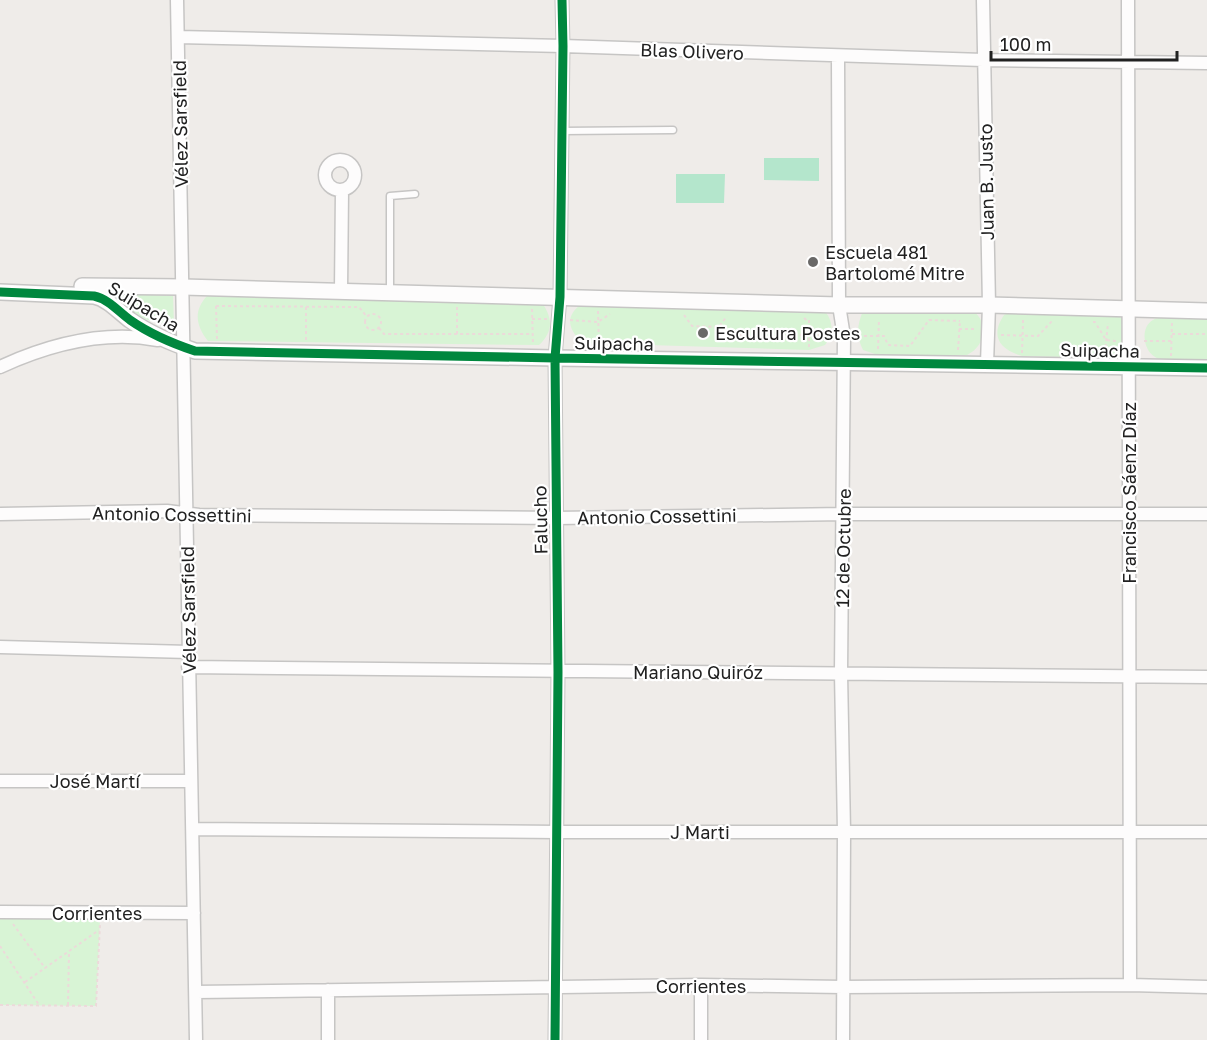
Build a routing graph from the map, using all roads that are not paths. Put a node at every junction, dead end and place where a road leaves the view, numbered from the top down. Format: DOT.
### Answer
graph roads {
  1 [pos="177,0"];
  2 [pos="562,0"];
  3 [pos="983,0"];
  4 [pos="1128,0"];
  5 [pos="178,37"];
  6 [pos="563,46"];
  7 [pos="838,56"];
  8 [pos="983,60"];
  9 [pos="1128,62"];
  10 [pos="1207,63"];
  11 [pos="673,130"];
  12 [pos="562,131"];
  13 [pos="342,190"];
  14 [pos="415,194"];
  15 [pos="0,287"];
  16 [pos="183,287"];
  17 [pos="341,291"];
  18 [pos="0,292"];
  19 [pos="390,292"];
  20 [pos="560,297"];
  21 [pos="840,305"];
  22 [pos="989,305"];
  23 [pos="1129,309"];
  24 [pos="1207,311"];
  25 [pos="165,341"];
  26 [pos="183,347"];
  27 [pos="555,358"];
  28 [pos="844,362"];
  29 [pos="987,364"];
  30 [pos="0,367"];
  31 [pos="1129,367"];
  32 [pos="1207,368"];
  33 [pos="186,513"];
  34 [pos="1128,513"];
  35 [pos="0,514"];
  36 [pos="844,514"];
  37 [pos="1207,514"];
  38 [pos="556,518"];
  39 [pos="0,647"];
  40 [pos="189,652"];
  41 [pos="188,667"];
  42 [pos="558,672"];
  43 [pos="841,673"];
  44 [pos="1128,677"];
  45 [pos="1207,677"];
  46 [pos="0,781"];
  47 [pos="191,781"];
  48 [pos="193,829"];
  49 [pos="844,831"];
  50 [pos="557,832"];
  51 [pos="1128,832"];
  52 [pos="1207,832"];
  53 [pos="194,913"];
  54 [pos="5,916"];
  55 [pos="701,985"];
  56 [pos="1130,985"];
  57 [pos="843,987"];
  58 [pos="1207,987"];
  59 [pos="556,988"];
  60 [pos="328,990"];
  61 [pos="196,992"];
  62 [pos="196,1040"];
  63 [pos="328,1040"];
  64 [pos="555,1040"];
  65 [pos="701,1040"];
  66 [pos="843,1040"];
  1 -- 5 [label="street, Vélez Sarsfield"];
  2 -- 6 [label="street, Falucho"];
  3 -- 8 [label="street, Juan B. Justo"];
  4 -- 9 [label="street, Francisco Sáenz Díaz"];
  5 -- 6 [label="street, Blas Olivero"];
  5 -- 16 [label="street, Vélez Sarsfield"];
  6 -- 7 [label="street, Blas Olivero"];
  6 -- 12 [label="street, Falucho"];
  7 -- 8 [label="street, Blas Olivero"];
  7 -- 21 [label="street, 12 de Octubre"];
  8 -- 9 [label="street, Blas Olivero"];
  8 -- 22 [label="street, Juan B. Justo"];
  9 -- 10 [label="street, Blas Olivero"];
  9 -- 23 [label="street, Francisco Sáenz Díaz"];
  11 -- 12 [label="lane"];
  12 -- 20 [label="street, Falucho"];
  13 -- 17 [label="street"];
  14 -- 19 [label="lane"];
  15 -- 16 [label="street, Suipacha"];
  16 -- 17 [label="street, Suipacha"];
  16 -- 26 [label="street, Vélez Sarsfield"];
  17 -- 19 [label="street, Suipacha"];
  18 -- 25 [label="street, Suipacha"];
  19 -- 20 [label="street, Suipacha"];
  20 -- 21 [label="street, Suipacha"];
  20 -- 27 [label="street, Falucho"];
  21 -- 22 [label="street, Suipacha"];
  21 -- 28 [label="street, 12 de Octubre"];
  22 -- 23 [label="street, Suipacha"];
  22 -- 29 [label="street, Juan B. Justo"];
  23 -- 24 [label="street, Suipacha"];
  23 -- 31 [label="street, Francisco Sáenz Díaz"];
  25 -- 26 [label="street, Suipacha"];
  25 -- 30 [label="street"];
  26 -- 27 [label="street, Suipacha"];
  26 -- 33 [label="street, Vélez Sarsfield"];
  27 -- 28 [label="street, Suipacha"];
  27 -- 38 [label="street, Falucho"];
  28 -- 29 [label="street, Suipacha"];
  28 -- 36 [label="street, 12 de Octubre"];
  29 -- 31 [label="street, Suipacha"];
  31 -- 32 [label="street, Suipacha"];
  31 -- 34 [label="street, Francisco Sáenz Díaz"];
  33 -- 35 [label="street, Antonio Cossettini"];
  33 -- 38 [label="street, Antonio Cossettini"];
  33 -- 40 [label="street, Vélez Sarsfield"];
  34 -- 36 [label="street, Antonio Cossettini"];
  34 -- 37 [label="street, Antonio Cossettini"];
  34 -- 44 [label="street, Francisco Sáenz Díaz"];
  36 -- 38 [label="street, Antonio Cossettini"];
  36 -- 43 [label="street, 12 de Octubre"];
  38 -- 42 [label="street, Falucho"];
  39 -- 40 [label="street"];
  40 -- 41 [label="street, Vélez Sarsfield"];
  41 -- 42 [label="street, Mariano Quiróz"];
  41 -- 47 [label="street, Vélez Sarsfield"];
  42 -- 43 [label="street, Mariano Quiróz"];
  42 -- 50 [label="street, Falucho"];
  43 -- 44 [label="street, Mariano Quiróz"];
  43 -- 49 [label="street, 12 de Octubre"];
  44 -- 45 [label="street, Mariano Quiróz"];
  44 -- 51 [label="street, Francisco Sáenz Díaz"];
  46 -- 47 [label="street, José Martí"];
  47 -- 48 [label="street, Vélez Sarsfield"];
  48 -- 50 [label="street, J Marti"];
  48 -- 53 [label="street, Vélez Sarsfield"];
  49 -- 50 [label="street, J Marti"];
  49 -- 51 [label="street, J Marti"];
  49 -- 57 [label="street, 12 de Octubre"];
  50 -- 59 [label="street, Falucho"];
  51 -- 52 [label="street, J Marti"];
  51 -- 56 [label="street, Francisco Sáenz Díaz"];
  53 -- 54 [label="street, Corrientes"];
  53 -- 61 [label="street, Vélez Sarsfield"];
  55 -- 57 [label="street, Corrientes"];
  55 -- 59 [label="street, Corrientes"];
  55 -- 65 [label="street"];
  56 -- 57 [label="street, Corrientes"];
  56 -- 58 [label="street, Corrientes"];
  57 -- 66 [label="street, 12 de Octubre"];
  59 -- 60 [label="street, Corrientes"];
  59 -- 64 [label="street, Falucho"];
  60 -- 61 [label="street, Corrientes"];
  60 -- 63 [label="street"];
  61 -- 62 [label="street, Vélez Sarsfield"];
}
